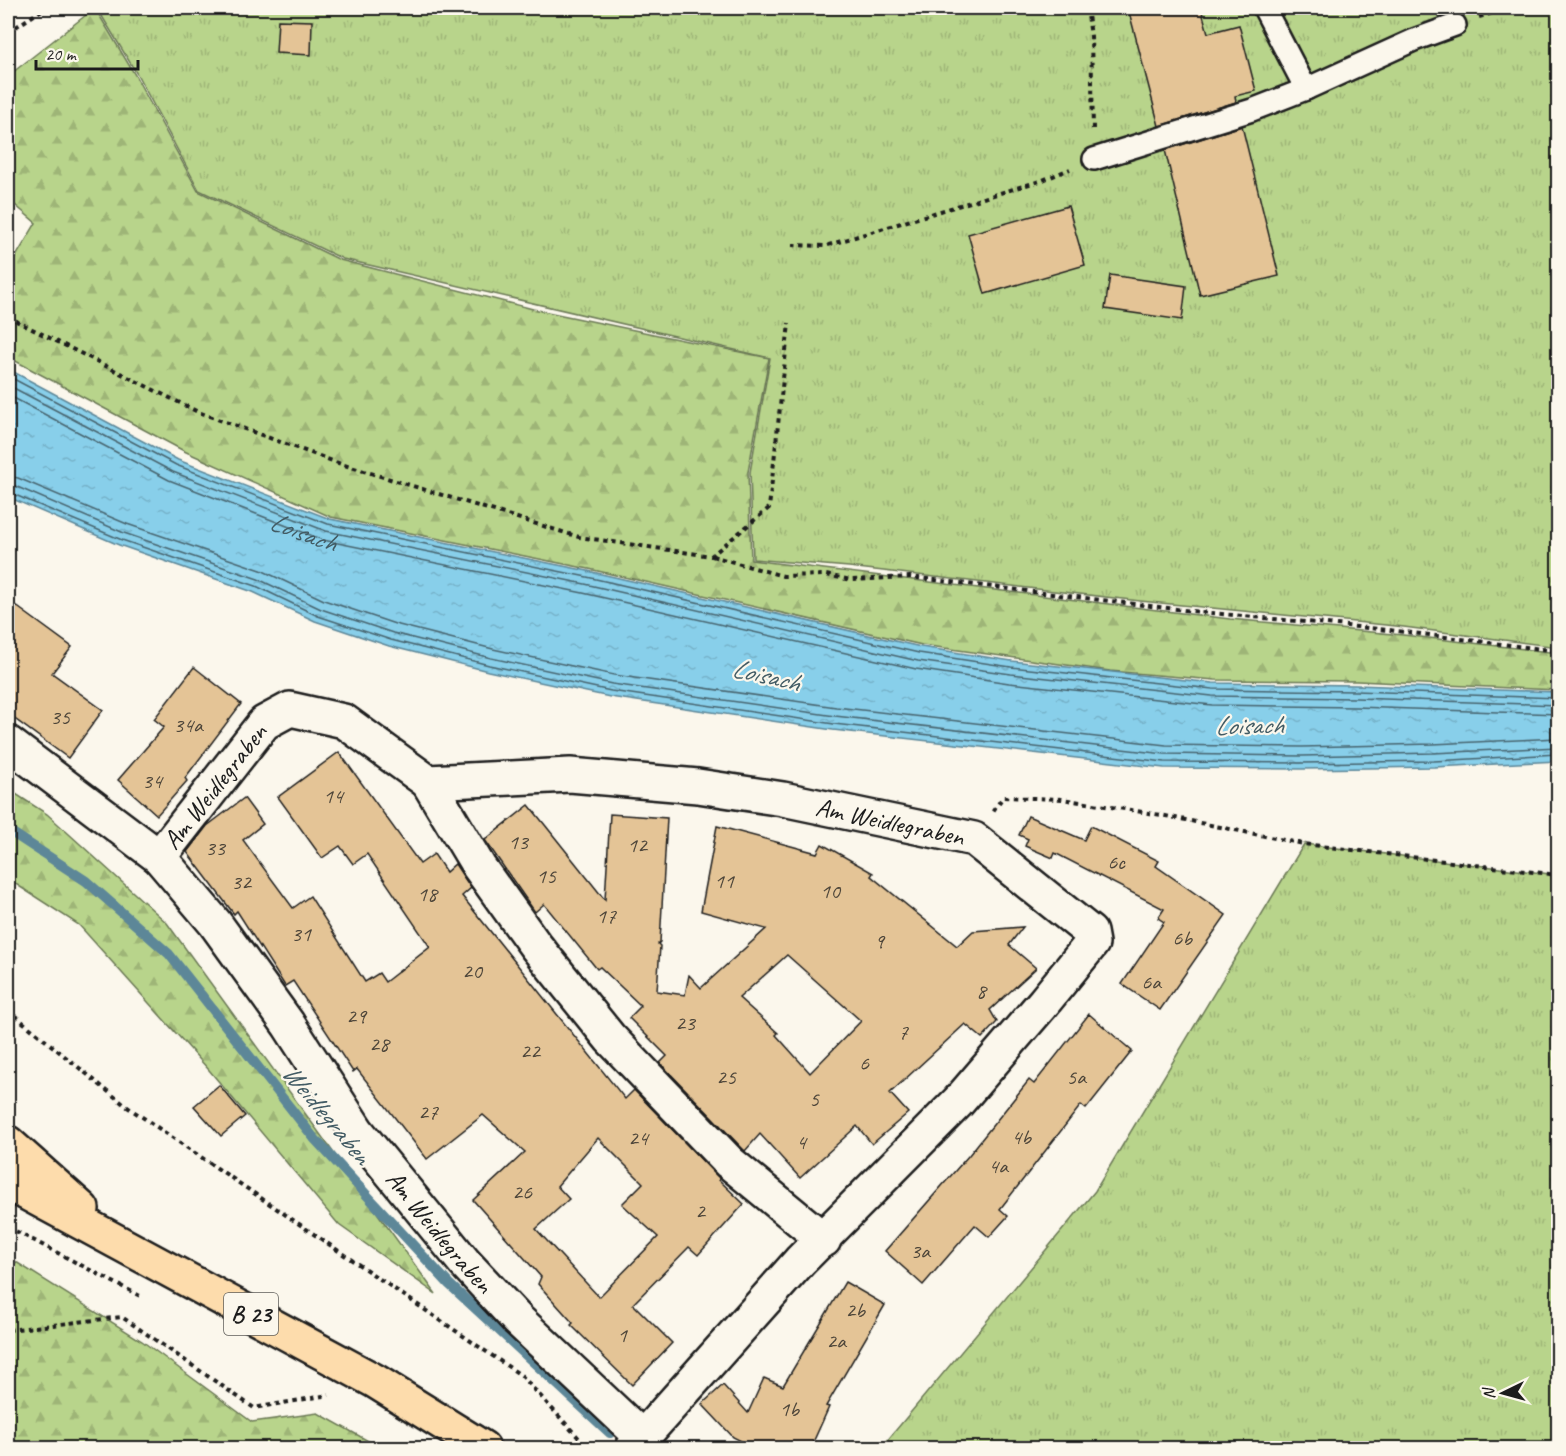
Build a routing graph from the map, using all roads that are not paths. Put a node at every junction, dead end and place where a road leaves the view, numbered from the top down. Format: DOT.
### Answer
graph roads {
  1 [pos="1264,8"];
  2 [pos="1455,25"];
  3 [pos="1306,89"];
  4 [pos="1094,159"];
  5 [pos="8,743"];
  6 [pos="428,782"];
  7 [pos="159,856"];
  8 [pos="8,1143"];
  9 [pos="8,1183"];
  10 [pos="824,1240"];
  11 [pos="126,1247"];
  12 [pos="638,1443"];
  13 [pos="483,1449"];
  1 -- 3 [label="lane"];
  2 -- 3 [label="lane"];
  3 -- 4 [label="lane"];
  5 -- 7 [label="street, Am Weidlegraben"];
  6 -- 7 [label="street, Am Weidlegraben"];
  6 -- 10 [label="street, Am Weidlegraben"];
  6 -- 10 [label="street, Am Weidlegraben"];
  7 -- 12 [label="street, Am Weidlegraben"];
  8 -- 11 [label="main road, B 23"];
  9 -- 11 [label="main road, B 23"];
  10 -- 12 [label="street, Am Weidlegraben"];
  11 -- 13 [label="main road, B 23"];
}
